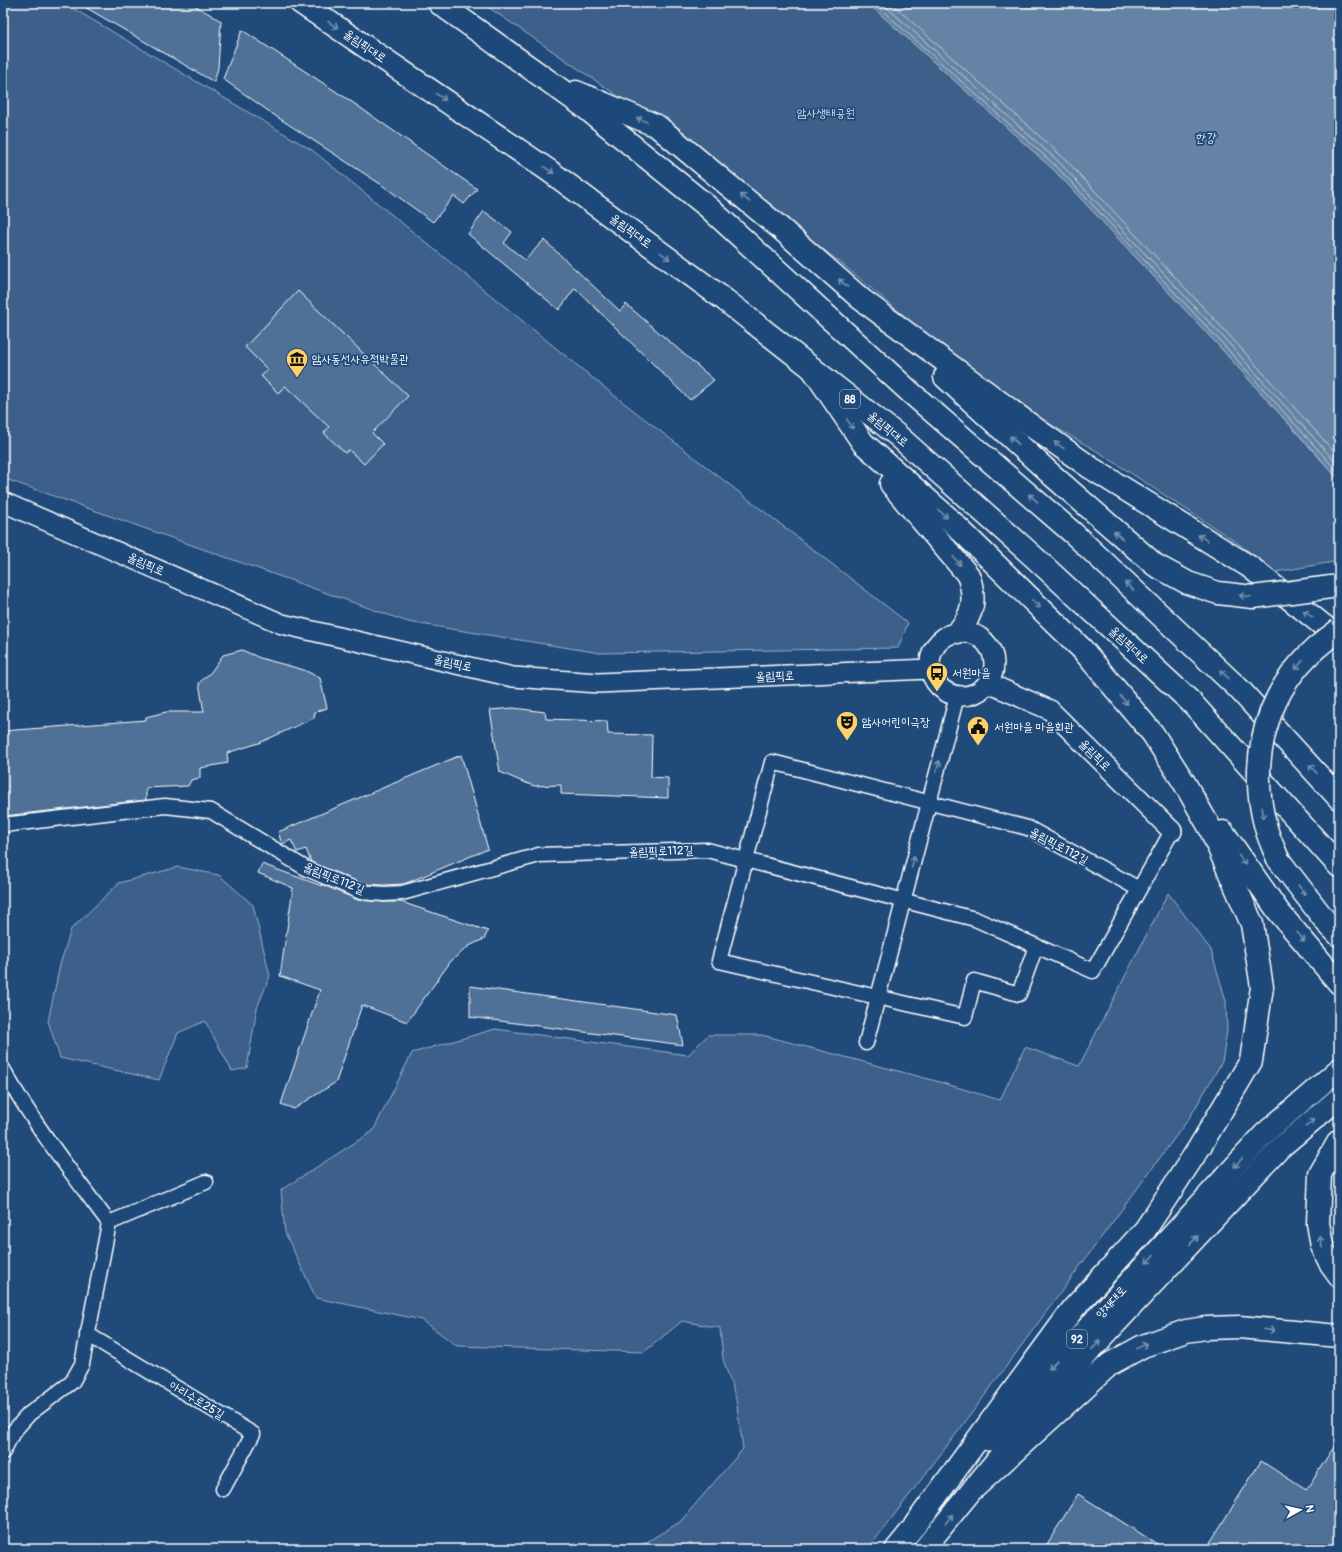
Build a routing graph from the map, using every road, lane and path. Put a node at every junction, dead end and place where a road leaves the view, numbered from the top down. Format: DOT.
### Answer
graph roads {
  1 [pos="301,3"];
  2 [pos="439,3"];
  3 [pos="544,78"];
  4 [pos="861,299"];
  5 [pos="812,368"];
  6 [pos="863,444"];
  7 [pos="3,502"];
  8 [pos="1339,586"];
  9 [pos="1339,630"];
  10 [pos="958,632"];
  11 [pos="1339,638"];
  12 [pos="930,669"];
  13 [pos="988,683"];
  14 [pos="957,696"];
  15 [pos="1185,784"];
  16 [pos="1339,798"];
  17 [pos="928,804"];
  18 [pos="3,825"];
  19 [pos="1172,831"];
  20 [pos="746,860"];
  21 [pos="1339,866"];
  22 [pos="1139,889"];
  23 [pos="904,900"];
  24 [pos="1339,935"];
  25 [pos="1036,946"];
  26 [pos="1339,983"];
  27 [pos="878,998"];
  28 [pos="866,1043"];
  29 [pos="3,1069"];
  30 [pos="1339,1069"];
  31 [pos="1339,1098"];
  32 [pos="1339,1141"];
  33 [pos="206,1182"];
  34 [pos="109,1223"];
  35 [pos="1339,1276"];
  36 [pos="87,1334"];
  37 [pos="1339,1336"];
  38 [pos="3,1452"];
  39 [pos="974,1488"];
  40 [pos="223,1489"];
  41 [pos="915,1524"];
  42 [pos="896,1549"];
  43 [pos="924,1549"];
  1 -- 5 [label="highway, 올림픽대로 / 88, one-way"];
  2 -- 3 [label="highway"];
  4 -- 3 [label="highway, one-way"];
  16 -- 3 [label="highway, one-way"];
  8 -- 4 [label="highway, one-way, bridge"];
  11 -- 4 [label="highway, one-way, bridge"];
  5 -- 6 [label="highway, one-way"];
  5 -- 21 [label="highway, 올림픽대로 / 88"];
  6 -- 10 [label="highway, one-way"];
  6 -- 15 [label="highway, one-way"];
  7 -- 12 [label="main road, 올림픽로"];
  9 -- 24 [label="highway, one-way, bridge"];
  10 -- 12 [label="main road"];
  10 -- 13 [label="main road"];
  12 -- 14 [label="main road"];
  13 -- 14 [label="main road"];
  13 -- 19 [label="main road, 올림픽로"];
  17 -- 14 [label="street, one-way"];
  15 -- 26 [label="highway, one-way"];
  15 -- 41 [label="highway"];
  17 -- 20 [label="street, 올림픽로112길"];
  17 -- 22 [label="street, 올림픽로112길"];
  23 -- 17 [label="street, one-way"];
  18 -- 20 [label="street, 올림픽로112길"];
  19 -- 22 [label="street, 올림픽로112길"];
  20 -- 23 [label="street, 올림픽로112길"];
  20 -- 27 [label="street, 올림픽로112길"];
  22 -- 25 [label="street, 올림픽로112길"];
  23 -- 25 [label="street, 올림픽로112길"];
  23 -- 27 [label="street"];
  25 -- 27 [label="street, 올림픽로112길"];
  27 -- 28 [label="street"];
  29 -- 34 [label="street"];
  30 -- 41 [label="main road, 양재대로 / 92, one-way"];
  39 -- 31 [label="main road, 양재대로 / 92, one-way"];
  35 -- 32 [label="highway, one-way"];
  33 -- 34 [label="street"];
  34 -- 36 [label="street"];
  36 -- 38 [label="street"];
  36 -- 40 [label="street, 아리수로25길"];
  39 -- 37 [label="highway, one-way"];
  43 -- 39 [label="main road, 양재대로 / 92, one-way"];
  41 -- 42 [label="main road, 양재대로 / 92"];
}
